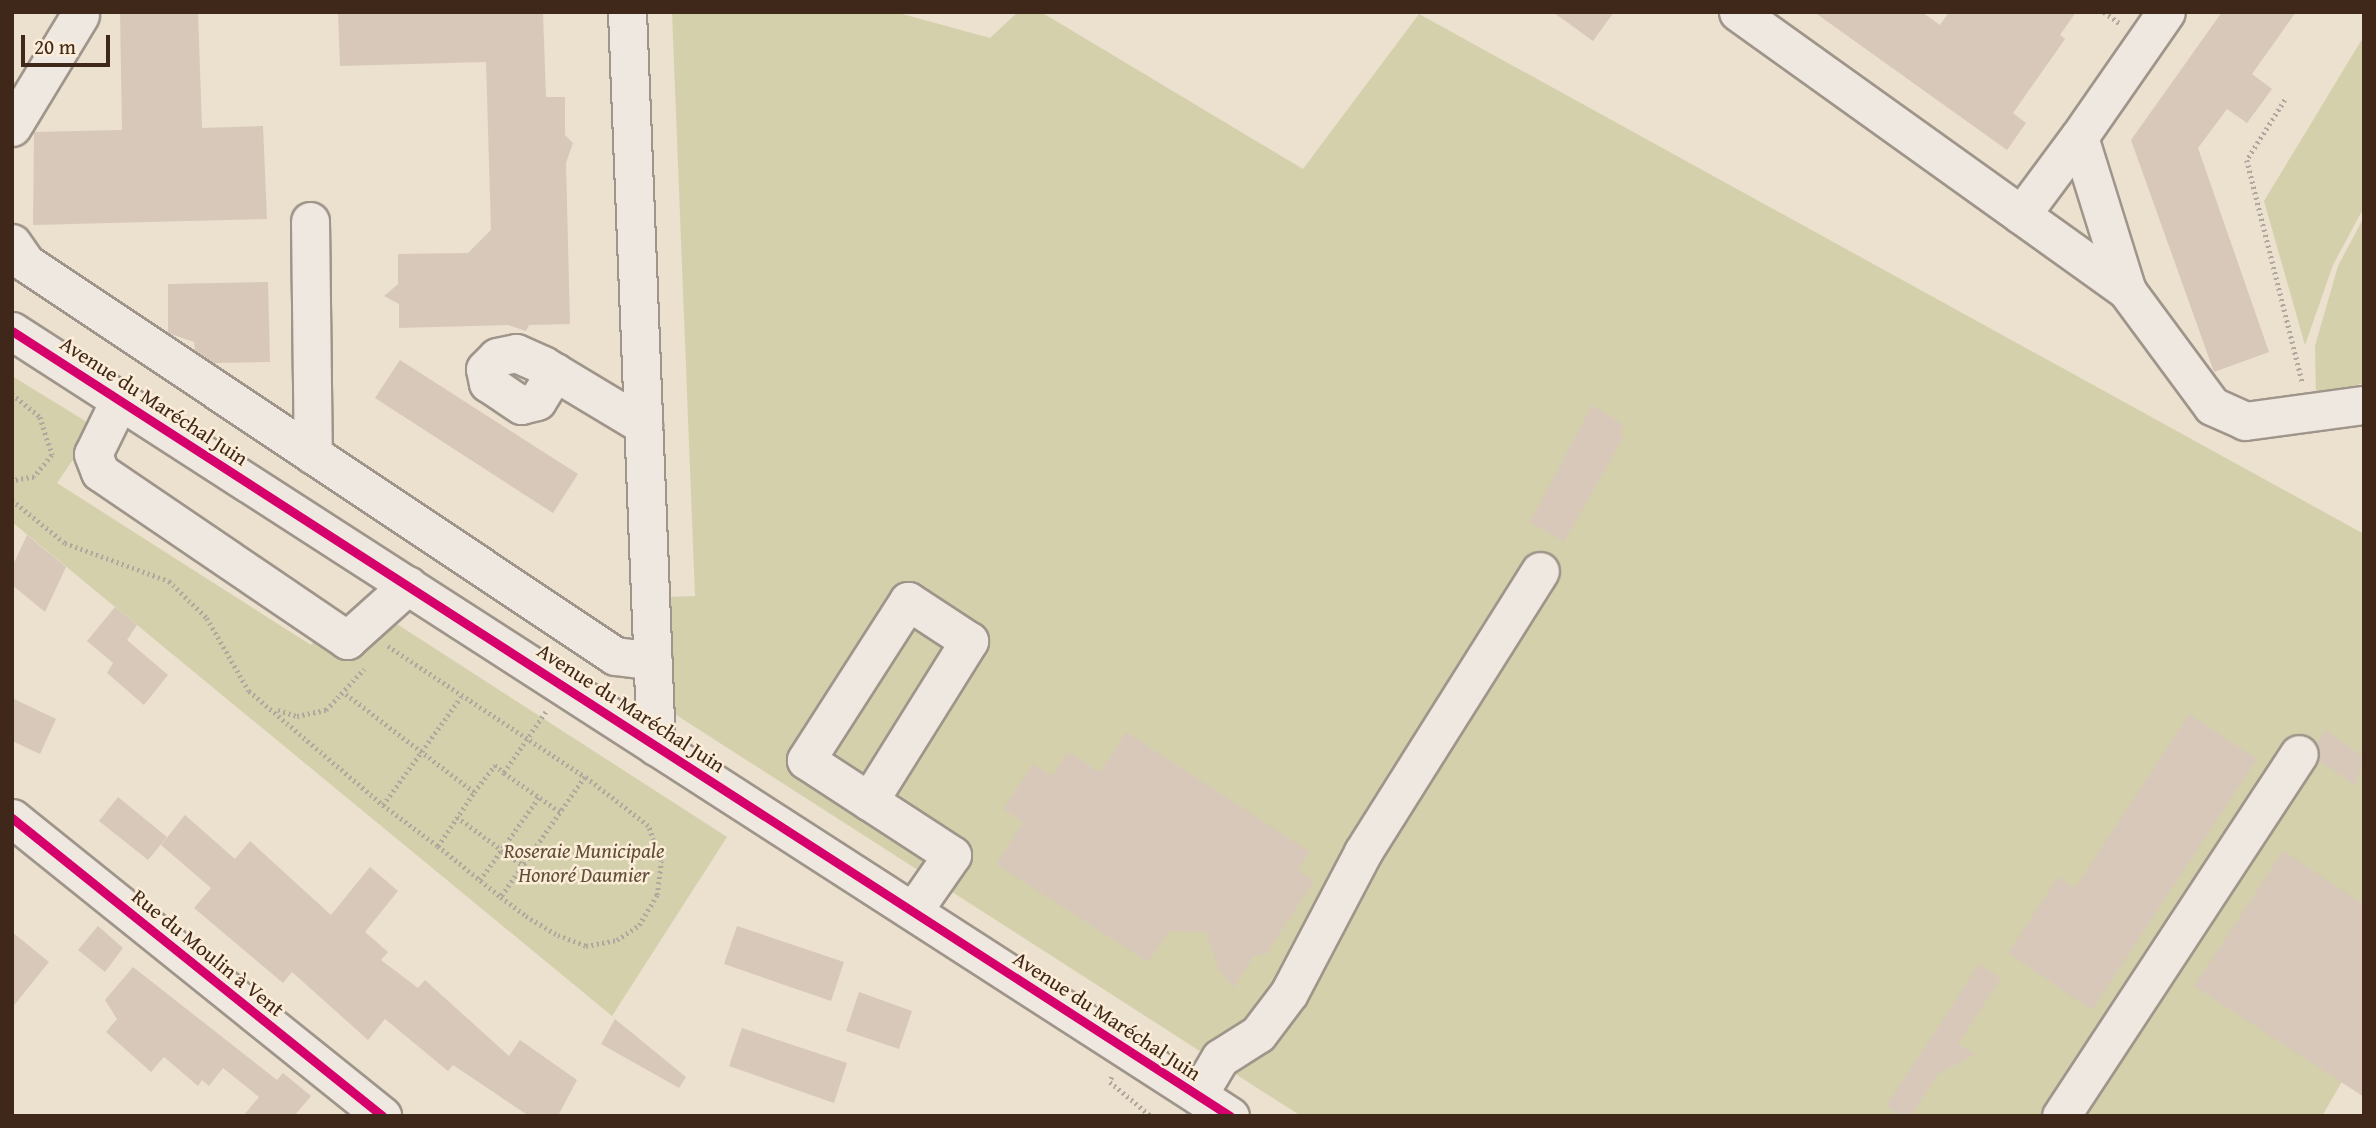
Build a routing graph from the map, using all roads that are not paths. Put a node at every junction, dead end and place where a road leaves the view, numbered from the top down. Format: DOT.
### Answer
graph roads {
  1 [pos="627,12"];
  2 [pos="1738,12"];
  3 [pos="2166,12"];
  4 [pos="80,15"];
  5 [pos="12,127"];
  6 [pos="2078,137"];
  7 [pos="2021,215"];
  8 [pos="310,221"];
  9 [pos="12,243"];
  10 [pos="2127,291"];
  11 [pos="12,331"];
  12 [pos="555,373"];
  13 [pos="120,399"];
  14 [pos="2364,405"];
  15 [pos="643,425"];
  16 [pos="313,455"];
  17 [pos="1540,570"];
  18 [pos="408,584"];
  19 [pos="653,661"];
  20 [pos="656,746"];
  21 [pos="2299,754"];
  22 [pos="869,801"];
  23 [pos="12,818"];
  24 [pos="913,911"];
  25 [pos="1198,1095"];
  26 [pos="382,1116"];
  27 [pos="1230,1116"];
  28 [pos="2061,1116"];
  1 -- 15 [label="street"];
  2 -- 7 [label="street"];
  3 -- 6 [label="street"];
  4 -- 5 [label="street"];
  6 -- 7 [label="street"];
  6 -- 10 [label="street"];
  7 -- 10 [label="street"];
  8 -- 16 [label="street"];
  9 -- 16 [label="street"];
  10 -- 14 [label="street"];
  11 -- 13 [label="street, Avenue du Maréchal Juin"];
  12 -- 15 [label="street"];
  13 -- 18 [label="street, Avenue du Maréchal Juin"];
  13 -- 18 [label="street"];
  15 -- 19 [label="street"];
  16 -- 19 [label="street"];
  17 -- 25 [label="street"];
  18 -- 20 [label="street, Avenue du Maréchal Juin"];
  19 -- 20 [label="street"];
  20 -- 24 [label="street, Avenue du Maréchal Juin"];
  21 -- 28 [label="street"];
  22 -- 22 [label="street"];
  22 -- 24 [label="street"];
  23 -- 26 [label="street, Rue du Moulin à Vent"];
  24 -- 25 [label="street, Avenue du Maréchal Juin"];
  25 -- 27 [label="street, Avenue du Maréchal Juin"];
}
